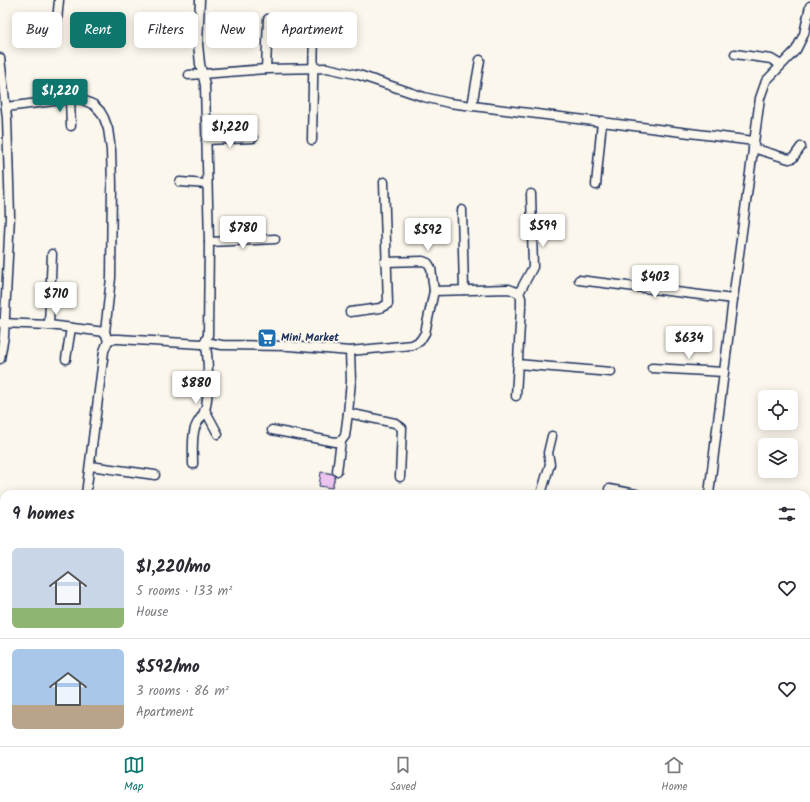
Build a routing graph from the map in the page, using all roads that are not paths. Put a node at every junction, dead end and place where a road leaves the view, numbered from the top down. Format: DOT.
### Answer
graph roads {
  1 [pos="59,0"];
  2 [pos="200,0"];
  3 [pos="810,6"];
  4 [pos="58,12"];
  5 [pos="267,44"];
  6 [pos="313,48"];
  7 [pos="735,54"];
  8 [pos="0,58"];
  9 [pos="480,60"];
  10 [pos="781,66"];
  11 [pos="312,67"];
  12 [pos="266,68"];
  13 [pos="202,74"];
  14 [pos="189,75"];
  15 [pos="80,86"];
  16 [pos="70,99"];
  17 [pos="81,99"];
  18 [pos="472,106"];
  19 [pos="6,107"];
  20 [pos="602,121"];
  21 [pos="71,126"];
  22 [pos="4,132"];
  23 [pos="253,138"];
  24 [pos="206,140"];
  25 [pos="312,140"];
  26 [pos="754,144"];
  27 [pos="801,147"];
  28 [pos="180,182"];
  29 [pos="384,182"];
  30 [pos="207,184"];
  31 [pos="596,185"];
  32 [pos="531,194"];
  33 [pos="462,210"];
  34 [pos="275,239"];
  35 [pos="209,242"];
  36 [pos="52,254"];
  37 [pos="4,262"];
  38 [pos="385,262"];
  39 [pos="579,280"];
  40 [pos="464,290"];
  41 [pos="434,291"];
  42 [pos="519,293"];
  43 [pos="733,298"];
  44 [pos="350,312"];
  45 [pos="2,323"];
  46 [pos="50,325"];
  47 [pos="71,328"];
  48 [pos="105,332"];
  49 [pos="108,341"];
  50 [pos="205,342"];
  51 [pos="350,351"];
  52 [pos="0,359"];
  53 [pos="66,359"];
  54 [pos="517,364"];
  55 [pos="652,368"];
  56 [pos="612,372"];
  57 [pos="724,372"];
  58 [pos="516,396"];
  59 [pos="205,410"];
  60 [pos="348,413"];
  61 [pos="272,430"];
  62 [pos="218,434"];
  63 [pos="552,436"];
  64 [pos="341,441"];
  65 [pos="193,464"];
  66 [pos="90,466"];
  67 [pos="337,471"];
  68 [pos="155,475"];
  69 [pos="400,478"];
  70 [pos="609,489"];
  71 [pos="87,490"];
  72 [pos="542,490"];
  73 [pos="614,490"];
  74 [pos="709,490"];
  1 -- 4 [label="street"];
  2 -- 13 [label="street"];
  3 -- 10 [label="street"];
  5 -- 12 [label="street"];
  6 -- 11 [label="street"];
  7 -- 10 [label="street"];
  8 -- 19 [label="street"];
  9 -- 18 [label="street"];
  10 -- 26 [label="street"];
  11 -- 12 [label="street"];
  11 -- 18 [label="street"];
  11 -- 25 [label="street"];
  12 -- 13 [label="street"];
  13 -- 14 [label="street"];
  13 -- 24 [label="street"];
  15 -- 17 [label="street"];
  16 -- 17 [label="street"];
  16 -- 19 [label="street"];
  16 -- 21 [label="street"];
  17 -- 48 [label="street"];
  18 -- 20 [label="street"];
  19 -- 22 [label="street"];
  20 -- 26 [label="street"];
  20 -- 31 [label="street"];
  22 -- 37 [label="street"];
  23 -- 24 [label="street"];
  24 -- 30 [label="street"];
  26 -- 27 [label="street"];
  26 -- 43 [label="street"];
  28 -- 30 [label="street"];
  29 -- 38 [label="street"];
  30 -- 35 [label="street"];
  32 -- 42 [label="street"];
  33 -- 40 [label="street"];
  34 -- 35 [label="street"];
  35 -- 50 [label="street"];
  36 -- 46 [label="street"];
  37 -- 45 [label="street"];
  38 -- 41 [label="street"];
  38 -- 44 [label="street"];
  39 -- 43 [label="street"];
  40 -- 41 [label="street"];
  40 -- 42 [label="street"];
  41 -- 51 [label="street"];
  42 -- 54 [label="street"];
  43 -- 57 [label="street"];
  45 -- 46 [label="street"];
  45 -- 52 [label="street"];
  46 -- 47 [label="street"];
  47 -- 48 [label="street"];
  47 -- 53 [label="street"];
  48 -- 49 [label="street"];
  49 -- 50 [label="street"];
  49 -- 66 [label="street"];
  50 -- 51 [label="street"];
  50 -- 59 [label="street"];
  51 -- 60 [label="street"];
  54 -- 56 [label="street"];
  54 -- 58 [label="street"];
  55 -- 57 [label="street"];
  57 -- 74 [label="street"];
  59 -- 62 [label="street"];
  59 -- 65 [label="street"];
  60 -- 64 [label="street"];
  60 -- 69 [label="street"];
  61 -- 64 [label="street"];
  63 -- 72 [label="street"];
  64 -- 67 [label="street"];
  66 -- 68 [label="street"];
  66 -- 71 [label="street"];
  70 -- 73 [label="street"];
}
